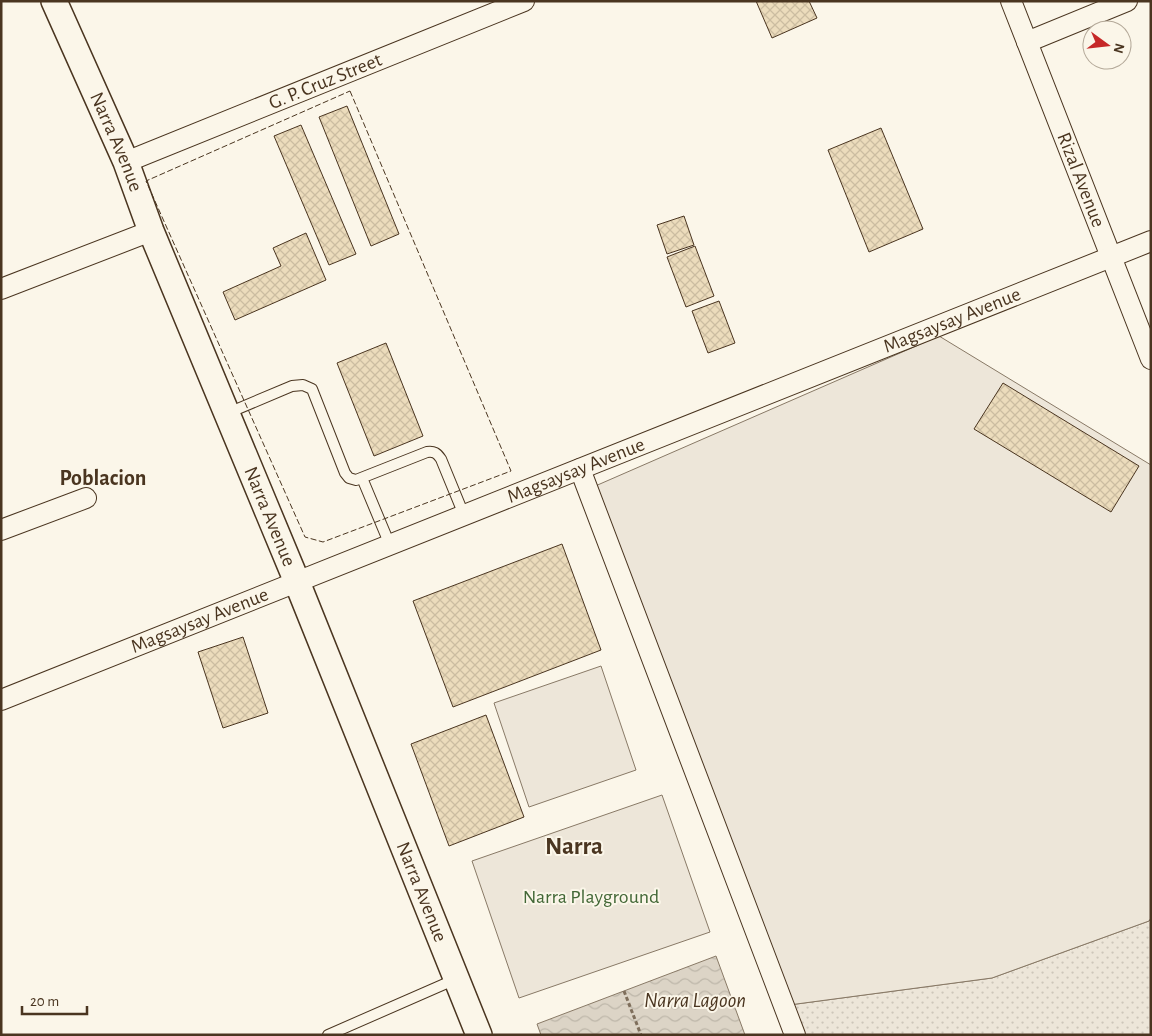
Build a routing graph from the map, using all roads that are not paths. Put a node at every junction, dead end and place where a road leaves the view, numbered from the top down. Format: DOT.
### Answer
graph roads {
  1 [pos="54,1"];
  2 [pos="524,1"];
  3 [pos="1011,1"];
  4 [pos="1127,1"];
  5 [pos="1027,42"];
  6 [pos="126,162"];
  7 [pos="151,231"];
  8 [pos="1151,241"];
  9 [pos="1111,257"];
  10 [pos="1,289"];
  11 [pos="1151,359"];
  12 [pos="227,414"];
  13 [pos="580,470"];
  14 [pos="362,478"];
  15 [pos="86,498"];
  16 [pos="464,514"];
  17 [pos="1,530"];
  18 [pos="390,544"];
  19 [pos="297,582"];
  20 [pos="1,700"];
  21 [pos="457,978"];
  22 [pos="328,1035"];
  23 [pos="480,1035"];
  24 [pos="795,1035"];
  1 -- 6 [label="street, Narra Avenue"];
  2 -- 6 [label="street, G. P. Cruz Street"];
  3 -- 5 [label="street, Rizal Avenue"];
  4 -- 5 [label="street"];
  5 -- 9 [label="street, Rizal Avenue"];
  6 -- 7 [label="street, Narra Avenue"];
  7 -- 10 [label="street"];
  7 -- 12 [label="street, Narra Avenue"];
  8 -- 9 [label="street, Magsaysay Avenue"];
  9 -- 11 [label="street, Rizal Avenue"];
  9 -- 13 [label="street, Magsaysay Avenue"];
  12 -- 14 [label="lane"];
  12 -- 19 [label="street, Narra Avenue"];
  13 -- 16 [label="street, Magsaysay Avenue"];
  13 -- 24 [label="street"];
  14 -- 16 [label="lane"];
  14 -- 18 [label="lane"];
  15 -- 17 [label="street"];
  16 -- 18 [label="street, Magsaysay Avenue"];
  18 -- 19 [label="street, Magsaysay Avenue"];
  19 -- 20 [label="street, Magsaysay Avenue"];
  19 -- 21 [label="street, Narra Avenue"];
  21 -- 22 [label="lane"];
  21 -- 23 [label="street, Narra Avenue"];
}
